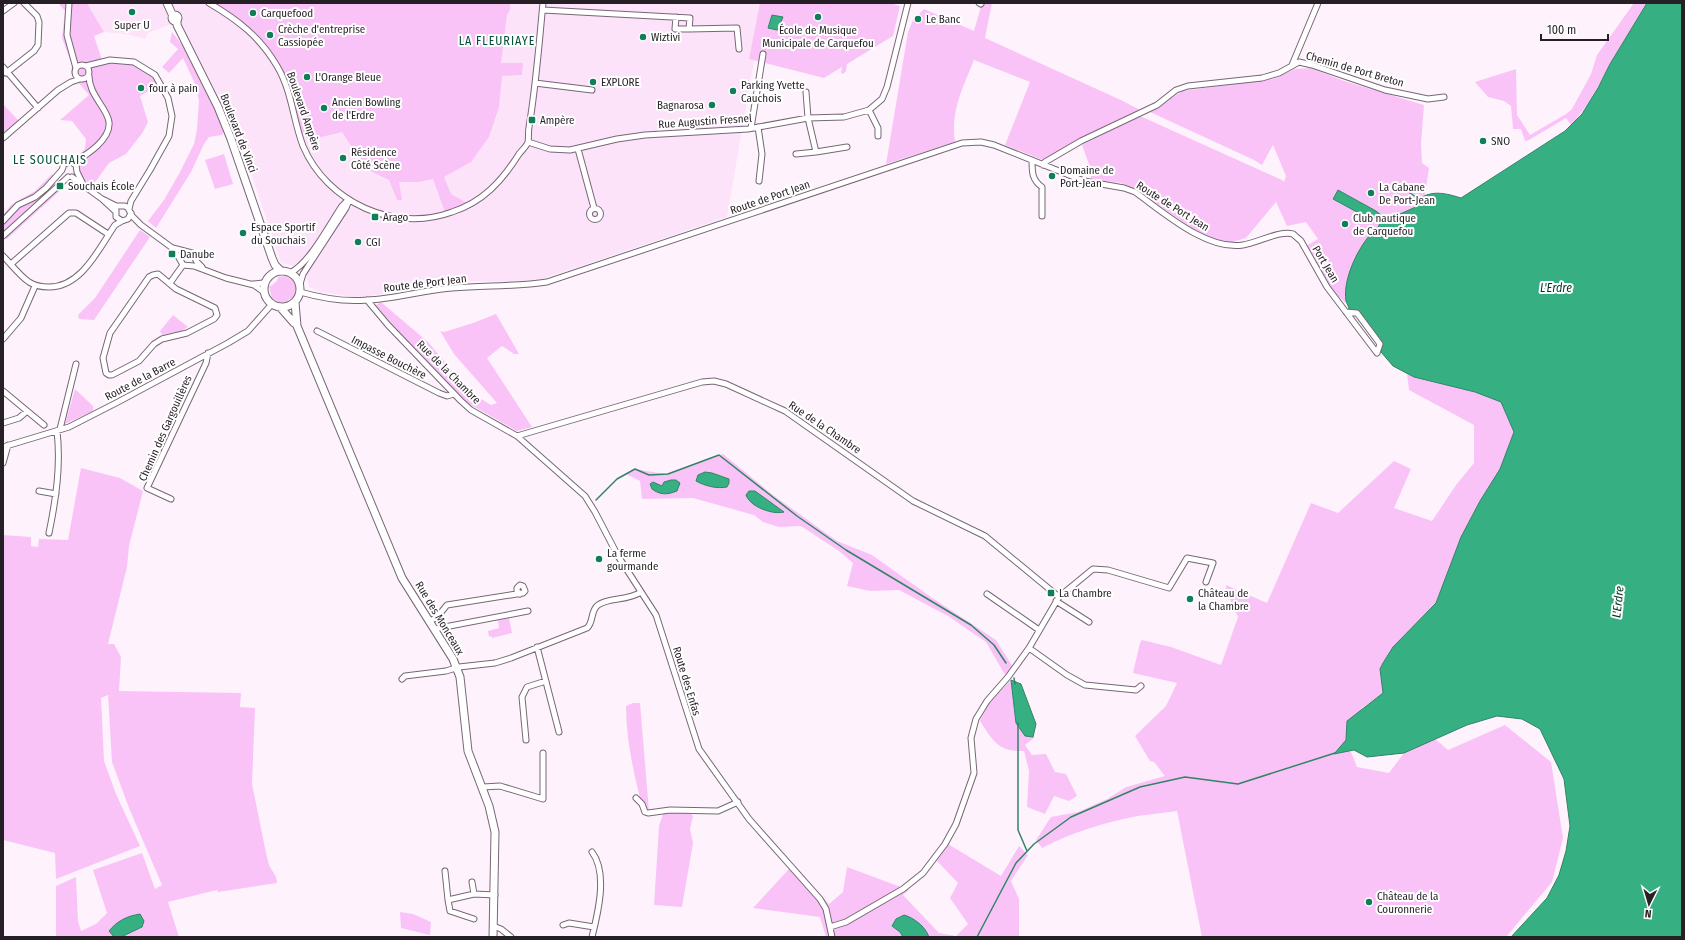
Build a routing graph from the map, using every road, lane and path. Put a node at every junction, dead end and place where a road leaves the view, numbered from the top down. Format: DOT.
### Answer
graph roads {
  1 [pos="14,3"];
  2 [pos="24,3"];
  3 [pos="69,3"];
  4 [pos="167,3"];
  5 [pos="209,3"];
  6 [pos="543,3"];
  7 [pos="908,3"];
  8 [pos="1318,3"];
  9 [pos="543,10"];
  10 [pos="3,11"];
  11 [pos="676,17"];
  12 [pos="689,29"];
  13 [pos="739,49"];
  14 [pos="71,53"];
  15 [pos="763,54"];
  16 [pos="94,64"];
  17 [pos="84,65"];
  18 [pos="1292,65"];
  19 [pos="3,68"];
  20 [pos="76,68"];
  21 [pos="6,73"];
  22 [pos="89,73"];
  23 [pos="75,74"];
  24 [pos="81,80"];
  25 [pos="71,82"];
  26 [pos="535,83"];
  27 [pos="92,90"];
  28 [pos="592,90"];
  29 [pos="806,92"];
  30 [pos="1444,96"];
  31 [pos="38,108"];
  32 [pos="869,110"];
  33 [pos="808,118"];
  34 [pos="758,127"];
  35 [pos="751,128"];
  36 [pos="878,136"];
  37 [pos="3,138"];
  38 [pos="528,142"];
  39 [pos="847,147"];
  40 [pos="578,149"];
  41 [pos="816,152"];
  42 [pos="796,154"];
  43 [pos="1032,160"];
  44 [pos="1044,164"];
  45 [pos="76,168"];
  46 [pos="62,170"];
  47 [pos="70,177"];
  48 [pos="759,181"];
  49 [pos="84,186"];
  50 [pos="102,199"];
  51 [pos="349,200"];
  52 [pos="126,208"];
  53 [pos="594,208"];
  54 [pos="116,214"];
  55 [pos="1042,216"];
  56 [pos="128,219"];
  57 [pos="3,221"];
  58 [pos="122,221"];
  59 [pos="115,225"];
  60 [pos="141,225"];
  61 [pos="108,234"];
  62 [pos="1285,234"];
  63 [pos="3,236"];
  64 [pos="171,248"];
  65 [pos="184,252"];
  66 [pos="3,256"];
  67 [pos="180,258"];
  68 [pos="272,258"];
  69 [pos="195,259"];
  70 [pos="11,264"];
  71 [pos="183,265"];
  72 [pos="192,265"];
  73 [pos="204,269"];
  74 [pos="281,271"];
  75 [pos="290,273"];
  76 [pos="269,277"];
  77 [pos="170,283"];
  78 [pos="248,283"];
  79 [pos="35,286"];
  80 [pos="300,288"];
  81 [pos="265,293"];
  82 [pos="367,300"];
  83 [pos="294,302"];
  84 [pos="272,304"];
  85 [pos="280,307"];
  86 [pos="1346,312"];
  87 [pos="297,326"];
  88 [pos="1369,329"];
  89 [pos="317,331"];
  90 [pos="1362,333"];
  91 [pos="3,339"];
  92 [pos="208,353"];
  93 [pos="76,364"];
  94 [pos="3,391"];
  95 [pos="454,394"];
  96 [pos="26,412"];
  97 [pos="3,423"];
  98 [pos="44,425"];
  99 [pos="58,430"];
  100 [pos="517,436"];
  101 [pos="5,446"];
  102 [pos="3,463"];
  103 [pos="39,491"];
  104 [pos="56,494"];
  105 [pos="171,499"];
  106 [pos="49,533"];
  107 [pos="1206,582"];
  108 [pos="641,592"];
  109 [pos="520,594"];
  110 [pos="987,594"];
  111 [pos="1057,599"];
  112 [pos="528,611"];
  113 [pos="429,622"];
  114 [pos="1089,622"];
  115 [pos="434,629"];
  116 [pos="1039,630"];
  117 [pos="537,648"];
  118 [pos="1029,648"];
  119 [pos="457,668"];
  120 [pos="402,679"];
  121 [pos="546,681"];
  122 [pos="1141,686"];
  123 [pos="559,732"];
  124 [pos="526,740"];
  125 [pos="543,753"];
  126 [pos="482,787"];
  127 [pos="636,798"];
  128 [pos="738,802"];
  129 [pos="592,852"];
  130 [pos="445,871"];
  131 [pos="472,882"];
  132 [pos="474,894"];
  133 [pos="494,895"];
  134 [pos="448,900"];
  135 [pos="474,920"];
  136 [pos="563,925"];
  137 [pos="493,926"];
  138 [pos="594,927"];
  139 [pos="830,927"];
  140 [pos="493,937"];
  141 [pos="510,937"];
  142 [pos="592,937"];
  143 [pos="832,937"];
  1 -- 10 [label="street"];
  2 -- 21 [label="street"];
  3 -- 14 [label="street"];
  4 -- 68 [label="main road, Boulevard de Vinci"];
  5 -- 51 [label="street, Boulevard Ampère"];
  6 -- 9 [label="street, Boulevard Ampère"];
  7 -- 32 [label="street, Rue Augustin Fresnel"];
  8 -- 18 [label="street"];
  9 -- 11 [label="street"];
  9 -- 26 [label="street, Boulevard Ampère"];
  11 -- 12 [label="street"];
  11 -- 12 [label="street"];
  12 -- 13 [label="street"];
  14 -- 17 [label="street"];
  14 -- 20 [label="street"];
  15 -- 35 [label="street"];
  16 -- 17 [label="street"];
  16 -- 22 [label="street"];
  16 -- 52 [label="street"];
  17 -- 20 [label="street"];
  17 -- 22 [label="street"];
  18 -- 30 [label="street, Chemin de Port Breton"];
  18 -- 44 [label="street, Chemin de Port Breton"];
  19 -- 21 [label="street"];
  20 -- 23 [label="street"];
  21 -- 31 [label="street"];
  22 -- 24 [label="street"];
  22 -- 27 [label="street"];
  23 -- 24 [label="street"];
  23 -- 25 [label="street"];
  24 -- 25 [label="street"];
  24 -- 27 [label="street"];
  25 -- 31 [label="street"];
  26 -- 28 [label="street"];
  26 -- 38 [label="street, Boulevard Ampère"];
  27 -- 45 [label="street"];
  29 -- 33 [label="street"];
  31 -- 37 [label="street"];
  32 -- 33 [label="street, Rue Augustin Fresnel"];
  32 -- 36 [label="street"];
  33 -- 34 [label="street, Rue Augustin Fresnel"];
  33 -- 41 [label="street"];
  34 -- 35 [label="street, Rue Augustin Fresnel"];
  34 -- 48 [label="street"];
  35 -- 40 [label="street, Rue Augustin Fresnel"];
  38 -- 40 [label="street, Rue Augustin Fresnel"];
  38 -- 51 [label="street, Boulevard Ampère"];
  39 -- 41 [label="street"];
  40 -- 53 [label="street"];
  41 -- 42 [label="street"];
  43 -- 44 [label="street, Route de Port Jean"];
  43 -- 55 [label="street"];
  43 -- 82 [label="street, Route de Port Jean"];
  44 -- 62 [label="street, Route de Port Jean"];
  45 -- 46 [label="street"];
  45 -- 47 [label="street"];
  45 -- 49 [label="street"];
  46 -- 47 [label="street"];
  46 -- 57 [label="street"];
  47 -- 49 [label="street"];
  47 -- 63 [label="street"];
  49 -- 50 [label="street"];
  50 -- 52 [label="street"];
  50 -- 54 [label="street"];
  51 -- 75 [label="street"];
  51 -- 80 [label="street"];
  52 -- 54 [label="street"];
  52 -- 56 [label="street"];
  52 -- 60 [label="street"];
  54 -- 58 [label="street"];
  54 -- 59 [label="street"];
  56 -- 58 [label="street"];
  56 -- 60 [label="street"];
  58 -- 59 [label="street"];
  59 -- 61 [label="street"];
  60 -- 64 [label="street"];
  61 -- 70 [label="street"];
  61 -- 79 [label="street"];
  62 -- 86 [label="street, Port Jean"];
  64 -- 65 [label="street"];
  64 -- 67 [label="street"];
  65 -- 67 [label="street"];
  65 -- 69 [label="street"];
  66 -- 70 [label="street"];
  67 -- 71 [label="street"];
  68 -- 74 [label="main road, Boulevard de Vinci"];
  68 -- 76 [label="main road, Boulevard de Vinci"];
  69 -- 72 [label="street"];
  69 -- 73 [label="street"];
  70 -- 79 [label="street"];
  71 -- 72 [label="street"];
  71 -- 77 [label="street"];
  72 -- 73 [label="street"];
  73 -- 78 [label="street"];
  74 -- 75 [label="main road"];
  74 -- 76 [label="main road"];
  75 -- 80 [label="main road"];
  76 -- 78 [label="street"];
  76 -- 81 [label="main road"];
  77 -- 77 [label="street"];
  78 -- 81 [label="street"];
  79 -- 91 [label="street"];
  80 -- 82 [label="street, Route de Port Jean"];
  80 -- 83 [label="main road"];
  81 -- 84 [label="main road"];
  82 -- 95 [label="street, Rue de la Chambre"];
  83 -- 85 [label="main road"];
  83 -- 87 [label="main road, Rue des Monceaux"];
  84 -- 85 [label="main road"];
  84 -- 92 [label="street, Route de la Barre"];
  85 -- 87 [label="main road, Rue des Monceaux"];
  86 -- 88 [label="street, Port Jean"];
  86 -- 90 [label="street, Port Jean"];
  87 -- 113 [label="main road, Rue des Monceaux"];
  88 -- 90 [label="street"];
  88 -- 90 [label="street, Port Jean"];
  89 -- 95 [label="street, Impasse Bouchère"];
  92 -- 99 [label="street, Route de la Barre"];
  92 -- 105 [label="street, Chemin des Gargouillères"];
  93 -- 99 [label="street"];
  94 -- 96 [label="street"];
  95 -- 100 [label="street, Rue de la Chambre"];
  96 -- 97 [label="street"];
  96 -- 98 [label="street"];
  99 -- 101 [label="street, Route de la Barre"];
  99 -- 104 [label="street"];
  100 -- 108 [label="street, Route des Enfas"];
  100 -- 111 [label="street, Rue de la Chambre"];
  101 -- 102 [label="street"];
  103 -- 104 [label="street"];
  104 -- 106 [label="street"];
  107 -- 111 [label="street"];
  108 -- 117 [label="street"];
  108 -- 128 [label="street, Route des Enfas"];
  109 -- 113 [label="street"];
  110 -- 116 [label="street"];
  111 -- 114 [label="street, Rue de la Chambre"];
  111 -- 116 [label="street"];
  112 -- 115 [label="street"];
  113 -- 115 [label="main road, Rue des Monceaux"];
  115 -- 119 [label="main road, Rue des Monceaux"];
  116 -- 118 [label="street"];
  117 -- 119 [label="street"];
  117 -- 121 [label="street"];
  118 -- 122 [label="street"];
  118 -- 139 [label="street"];
  119 -- 120 [label="street"];
  119 -- 126 [label="main road, Rue des Monceaux"];
  121 -- 123 [label="street"];
  121 -- 124 [label="street"];
  125 -- 126 [label="street"];
  126 -- 133 [label="main road, Rue des Monceaux"];
  127 -- 128 [label="street"];
  128 -- 139 [label="street, Route des Enfas"];
  129 -- 138 [label="street"];
  130 -- 134 [label="street"];
  131 -- 132 [label="street"];
  132 -- 133 [label="street"];
  132 -- 134 [label="street"];
  133 -- 137 [label="main road, Rue des Monceaux"];
  134 -- 135 [label="street"];
  136 -- 138 [label="street"];
  137 -- 140 [label="main road, Rue des Monceaux"];
  137 -- 141 [label="street"];
  138 -- 142 [label="street"];
  139 -- 143 [label="street, Route des Enfas"];
}
